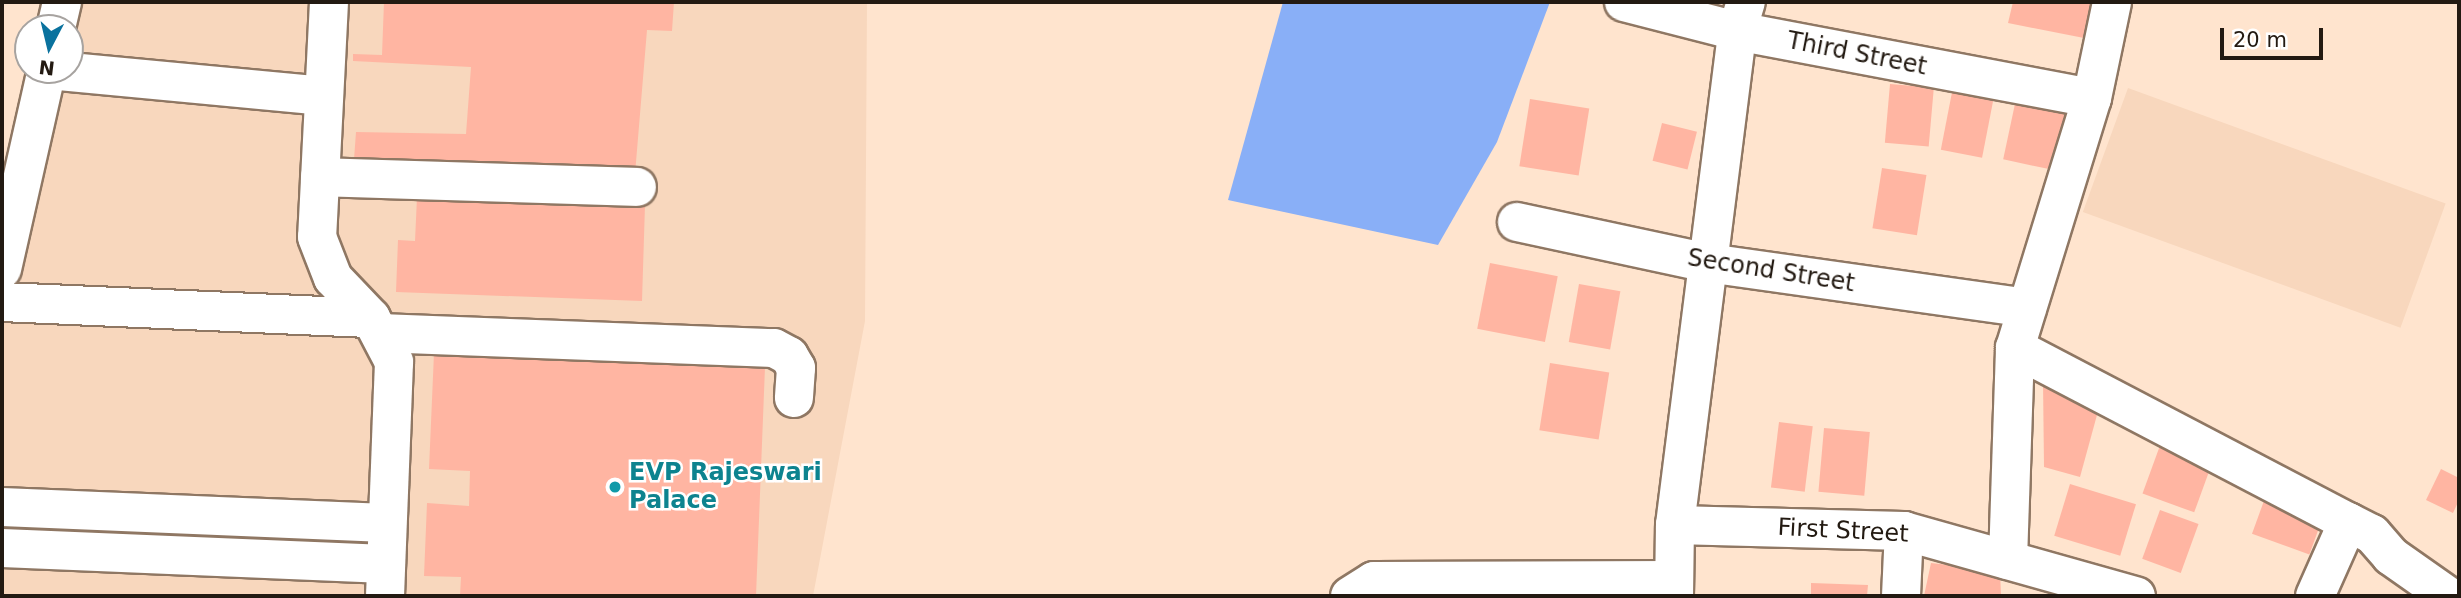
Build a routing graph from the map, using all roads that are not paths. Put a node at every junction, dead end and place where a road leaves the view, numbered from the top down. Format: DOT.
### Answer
graph roads {
  1 [pos="328,2"];
  2 [pos="1624,2"];
  3 [pos="2112,2"];
  4 [pos="1742,17"];
  5 [pos="84,73"];
  6 [pos="45,84"];
  7 [pos="324,96"];
  8 [pos="2092,98"];
  9 [pos="320,177"];
  10 [pos="636,187"];
  11 [pos="1517,222"];
  12 [pos="1708,263"];
  13 [pos="2,268"];
  14 [pos="2,302"];
  15 [pos="2027,308"];
  16 [pos="375,326"];
  17 [pos="2015,348"];
  18 [pos="794,398"];
  19 [pos="2,507"];
  20 [pos="2348,522"];
  21 [pos="386,523"];
  22 [pos="1675,525"];
  23 [pos="1904,531"];
  24 [pos="2,548"];
  25 [pos="2008,560"];
  26 [pos="385,580"];
  27 [pos="1674,588"];
  28 [pos="1350,596"];
  29 [pos="1901,596"];
  30 [pos="2136,596"];
  31 [pos="2315,596"];
  32 [pos="2448,596"];
  1 -- 7 [label="street"];
  2 -- 4 [label="street, Third Street"];
  3 -- 8 [label="street"];
  4 -- 8 [label="street, Third Street"];
  4 -- 12 [label="street"];
  5 -- 7 [label="street"];
  6 -- 13 [label="street"];
  7 -- 9 [label="street"];
  8 -- 15 [label="street"];
  9 -- 10 [label="street"];
  9 -- 16 [label="street"];
  11 -- 12 [label="street, Second Street"];
  12 -- 15 [label="street, Second Street"];
  12 -- 22 [label="street"];
  14 -- 16 [label="street"];
  15 -- 17 [label="street"];
  16 -- 18 [label="street"];
  16 -- 21 [label="street"];
  17 -- 20 [label="street"];
  17 -- 25 [label="street"];
  19 -- 21 [label="street"];
  20 -- 31 [label="street"];
  20 -- 32 [label="street"];
  21 -- 26 [label="street"];
  22 -- 23 [label="street, First Street"];
  22 -- 27 [label="street"];
  23 -- 25 [label="street, First Street"];
  23 -- 29 [label="street"];
  24 -- 26 [label="street"];
  25 -- 30 [label="street, First Street"];
  27 -- 28 [label="street"];
}
